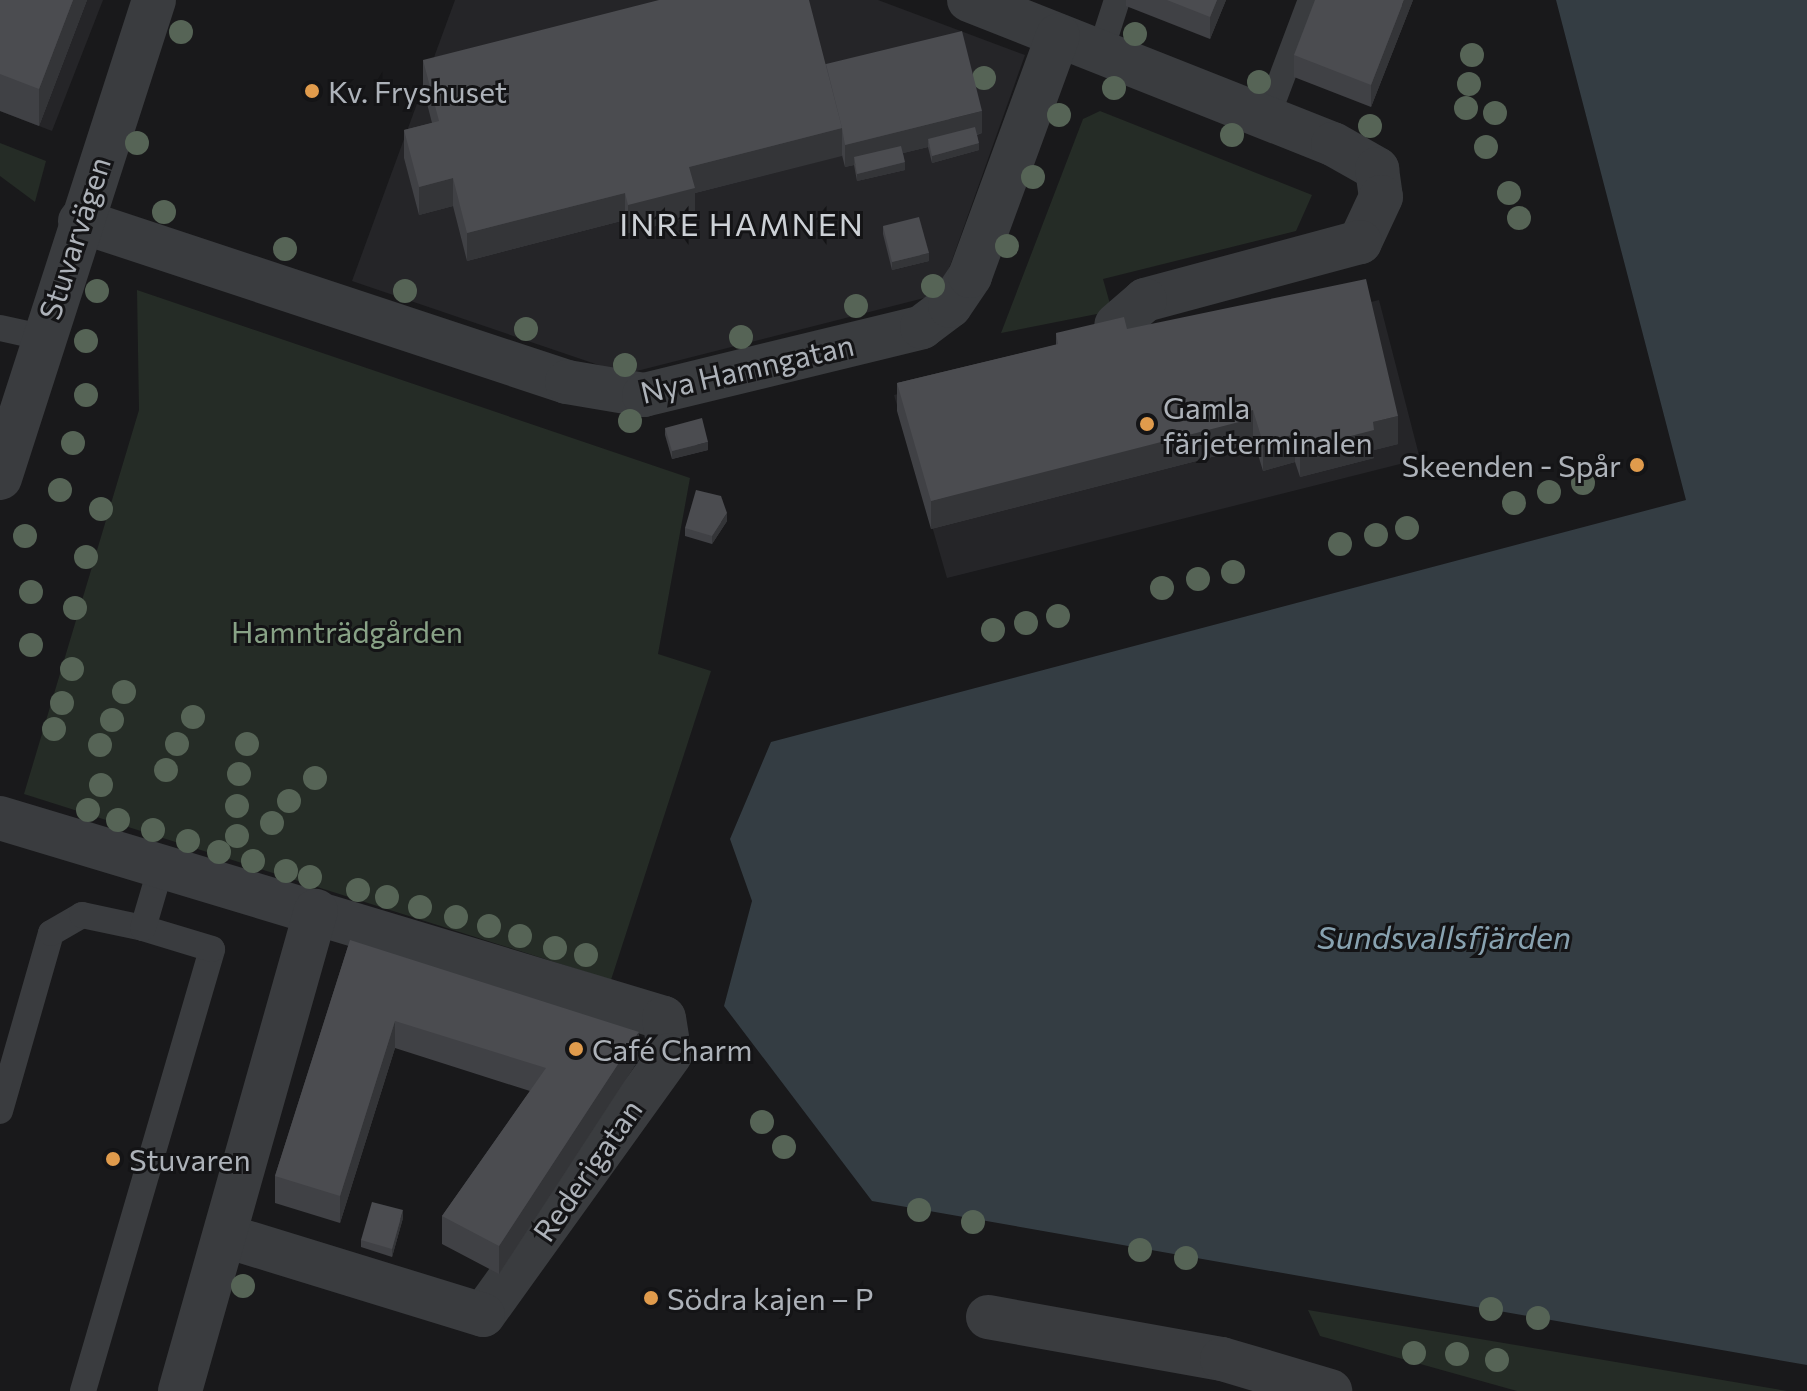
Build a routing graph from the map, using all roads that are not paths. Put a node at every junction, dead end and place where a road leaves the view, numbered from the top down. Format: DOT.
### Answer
graph roads {
  1 [pos="154,0"];
  2 [pos="969,0"];
  3 [pos="1117,0"];
  4 [pos="1311,0"];
  5 [pos="1058,36"];
  6 [pos="1100,53"];
  7 [pos="1267,117"];
  8 [pos="80,221"];
  9 [pos="1116,325"];
  10 [pos="20,333"];
  11 [pos="0,478"];
  12 [pos="0,818"];
  13 [pos="161,867"];
  14 [pos="316,911"];
  15 [pos="143,928"];
  16 [pos="0,1111"];
  17 [pos="226,1236"];
  18 [pos="988,1317"];
  19 [pos="83,1391"];
  20 [pos="180,1391"];
  21 [pos="1330,1391"];
  1 -- 8 [label="street, Stuvarvägen"];
  2 -- 5 [label="street"];
  3 -- 6 [label="lane"];
  4 -- 7 [label="lane"];
  5 -- 6 [label="street"];
  5 -- 8 [label="street, Nya Hamngatan"];
  6 -- 7 [label="street"];
  7 -- 9 [label="street"];
  8 -- 10 [label="street, Stuvarvägen"];
  10 -- 11 [label="street, Stuvarvägen"];
  12 -- 13 [label="street, Rederigatan"];
  13 -- 14 [label="street, Rederigatan"];
  13 -- 15 [label="lane"];
  14 -- 17 [label="street"];
  14 -- 17 [label="street, Rederigatan"];
  15 -- 16 [label="lane"];
  15 -- 19 [label="lane"];
  17 -- 20 [label="street"];
  18 -- 21 [label="street"];
}
